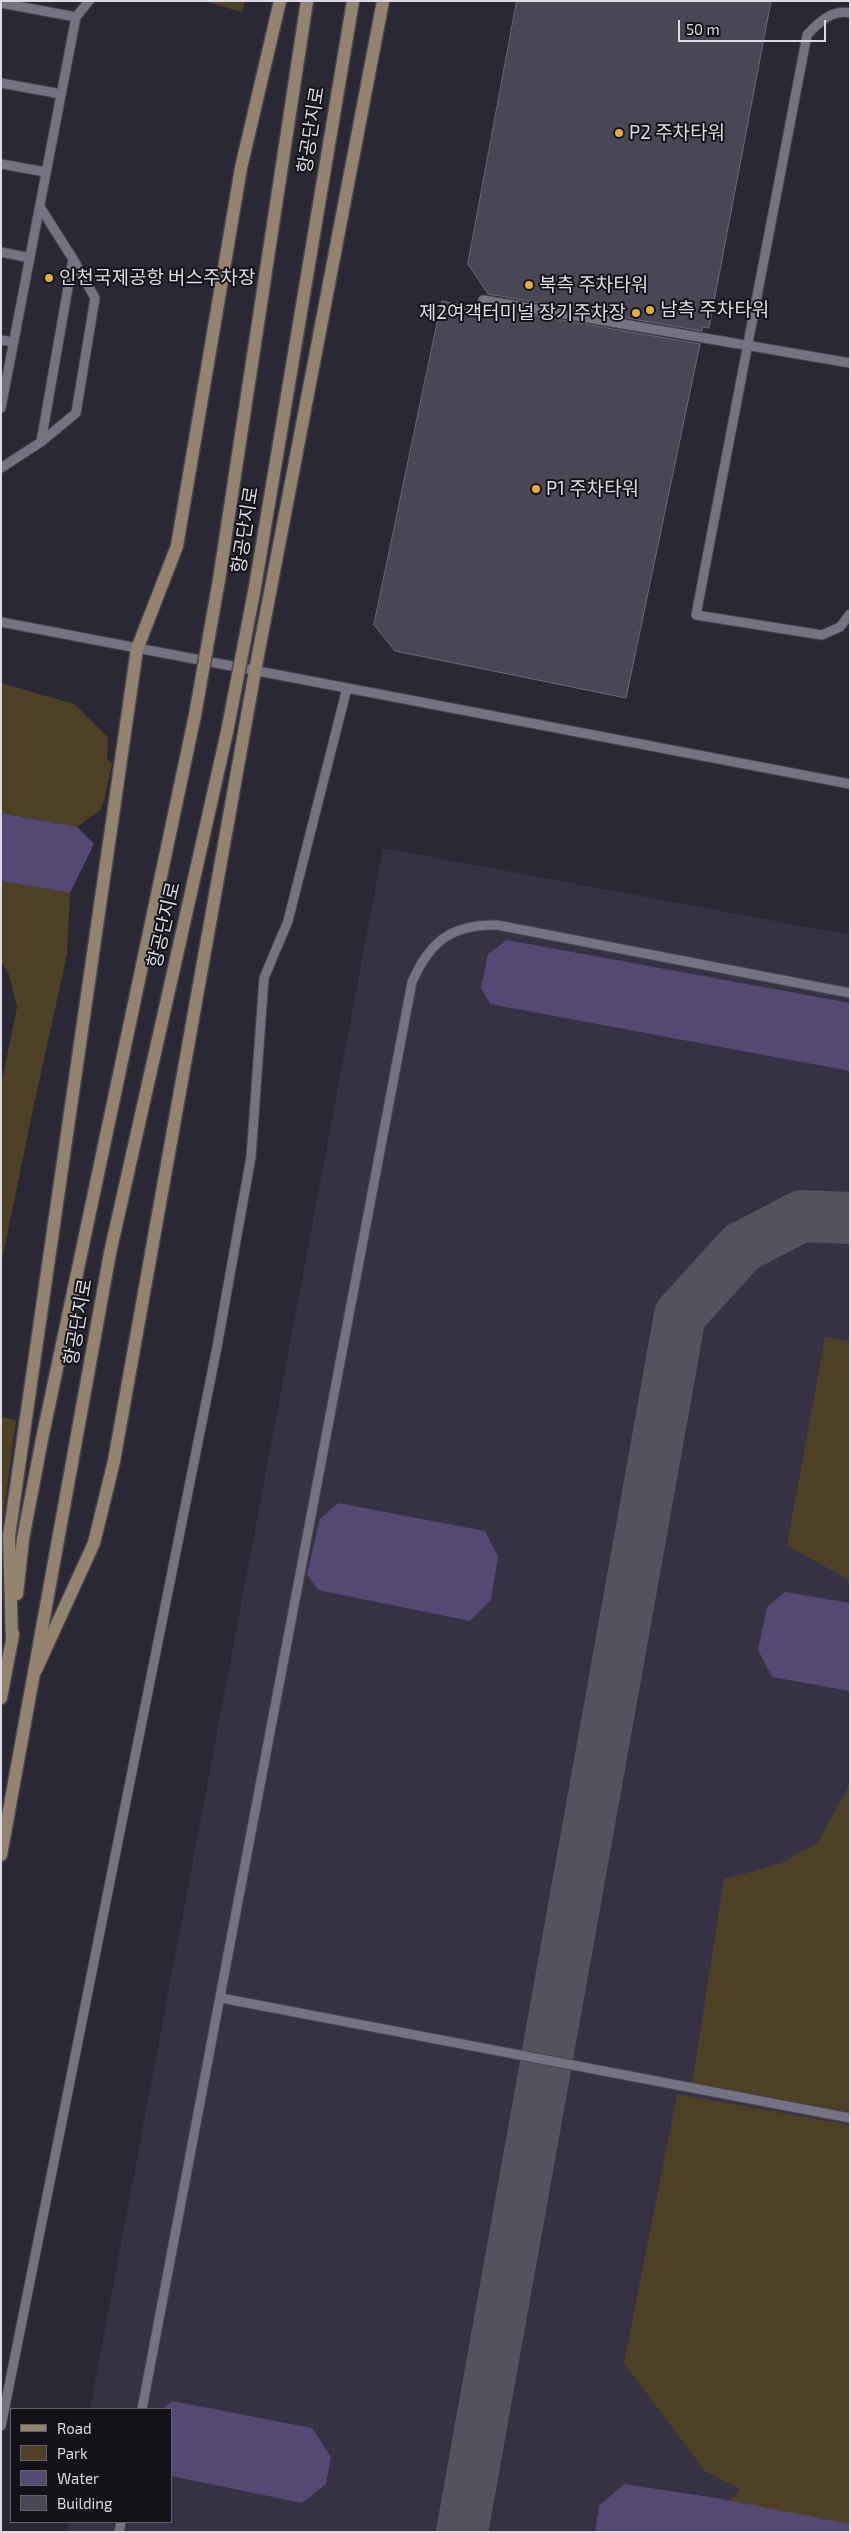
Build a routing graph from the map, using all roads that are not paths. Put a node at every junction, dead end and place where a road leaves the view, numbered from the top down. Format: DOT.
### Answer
graph roads {
  1 [pos="88,1"];
  2 [pos="280,1"];
  3 [pos="307,1"];
  4 [pos="352,1"];
  5 [pos="383,1"];
  6 [pos="1,3"];
  7 [pos="850,13"];
  8 [pos="76,17"];
  9 [pos="1,83"];
  10 [pos="61,94"];
  11 [pos="1,164"];
  12 [pos="46,172"];
  13 [pos="40,207"];
  14 [pos="1,252"];
  15 [pos="30,258"];
  16 [pos="73,259"];
  17 [pos="483,300"];
  18 [pos="1,340"];
  19 [pos="14,342"];
  20 [pos="748,345"];
  21 [pos="850,363"];
  22 [pos="1,408"];
  23 [pos="42,442"];
  24 [pos="1,468"];
  25 [pos="850,614"];
  26 [pos="1,622"];
  27 [pos="137,649"];
  28 [pos="255,671"];
  29 [pos="347,688"];
  30 [pos="850,784"];
  31 [pos="850,993"];
  32 [pos="12,1641"];
  33 [pos="36,1670"];
  34 [pos="1,1698"];
  35 [pos="1,1855"];
  36 [pos="221,1998"];
  37 [pos="850,2118"];
  38 [pos="142,2408"];
  39 [pos="1,2426"];
  1 -- 8 [label="lane"];
  2 -- 27 [label="street"];
  3 -- 32 [label="street, 항공단지로, bridge"];
  4 -- 33 [label="street, 항공단지로, bridge"];
  5 -- 28 [label="street"];
  6 -- 8 [label="lane"];
  7 -- 20 [label="lane"];
  8 -- 10 [label="lane"];
  9 -- 10 [label="lane"];
  10 -- 12 [label="lane"];
  11 -- 12 [label="lane"];
  12 -- 13 [label="lane"];
  13 -- 15 [label="lane"];
  13 -- 16 [label="lane"];
  14 -- 15 [label="lane"];
  15 -- 19 [label="lane"];
  16 -- 23 [label="lane"];
  16 -- 23 [label="lane"];
  17 -- 20 [label="lane"];
  18 -- 19 [label="lane"];
  19 -- 22 [label="lane"];
  20 -- 21 [label="lane"];
  20 -- 25 [label="lane"];
  23 -- 24 [label="lane"];
  26 -- 27 [label="lane"];
  27 -- 28 [label="lane"];
  27 -- 32 [label="street"];
  28 -- 29 [label="lane"];
  28 -- 33 [label="street"];
  29 -- 30 [label="lane"];
  29 -- 39 [label="lane"];
  31 -- 36 [label="lane"];
  32 -- 34 [label="street, 항공단지로"];
  33 -- 35 [label="street, 항공단지로"];
  36 -- 37 [label="lane"];
  36 -- 38 [label="lane"];
}
